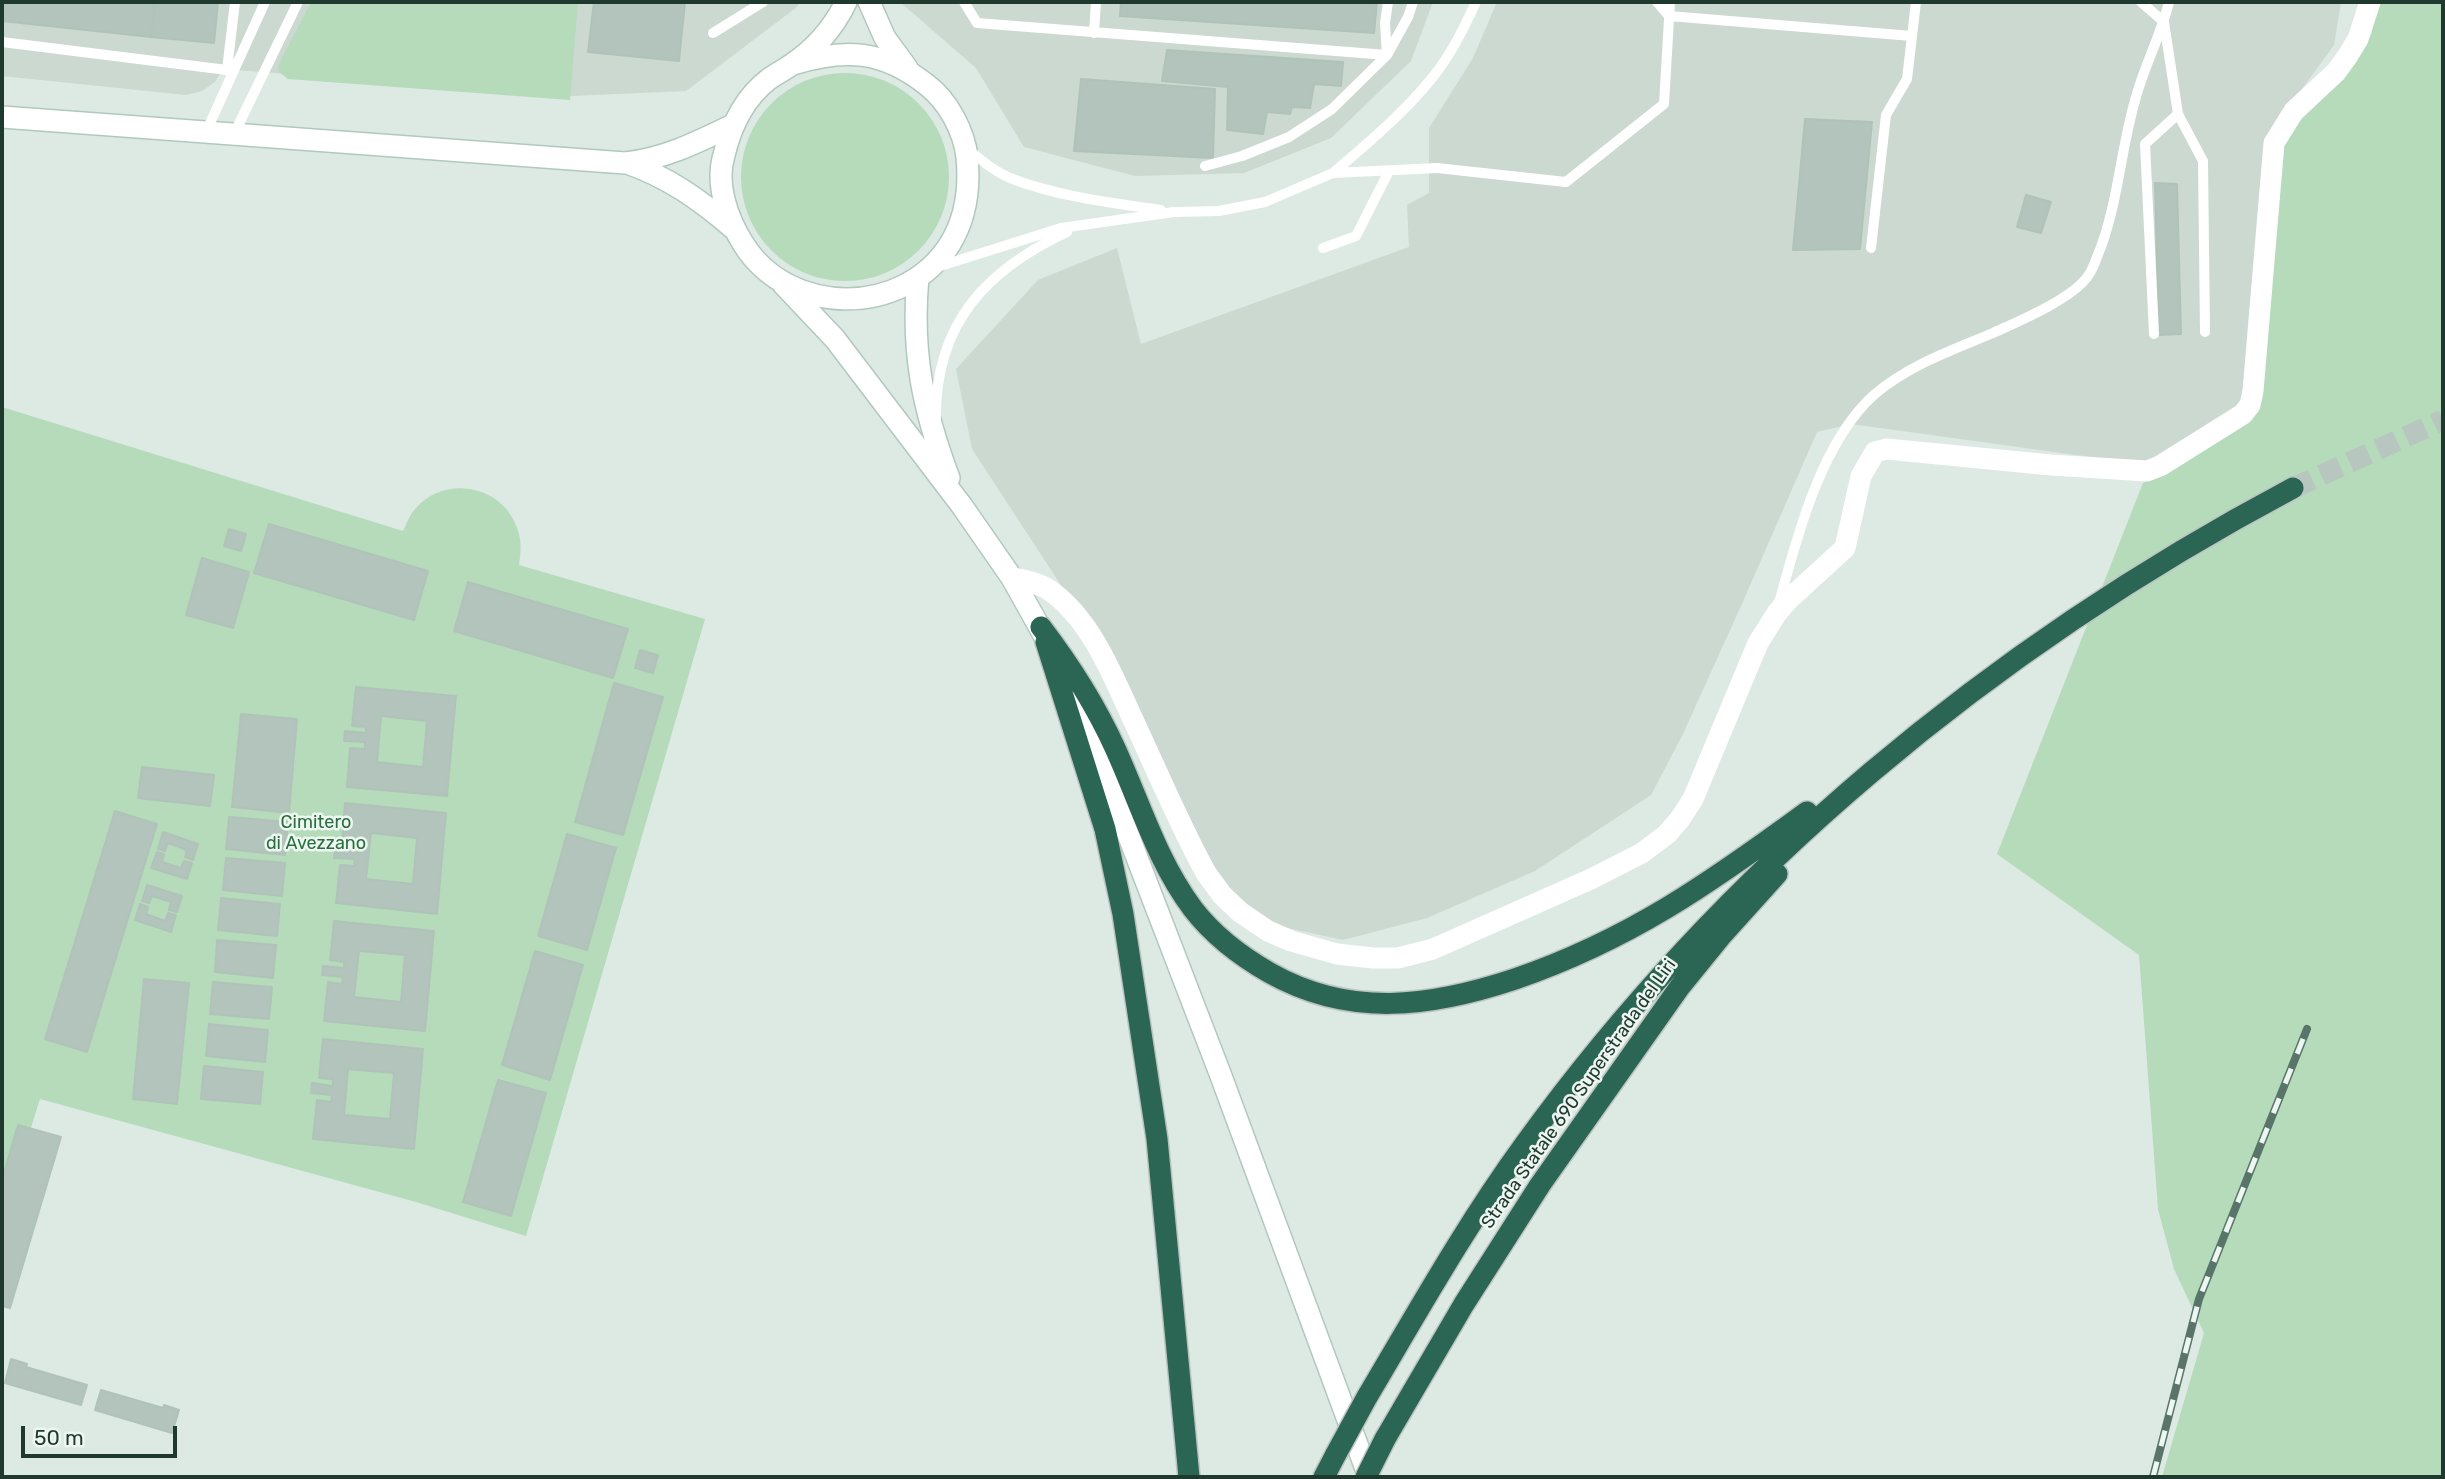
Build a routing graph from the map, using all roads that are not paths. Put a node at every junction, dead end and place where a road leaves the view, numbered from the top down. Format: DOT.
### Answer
graph roads {
  1 [pos="235,2"];
  2 [pos="265,2"];
  3 [pos="298,2"];
  4 [pos="763,2"];
  5 [pos="846,2"];
  6 [pos="869,2"];
  7 [pos="964,2"];
  8 [pos="1096,2"];
  9 [pos="1388,2"];
  10 [pos="1413,2"];
  11 [pos="1476,2"];
  12 [pos="1657,2"];
  13 [pos="1670,2"];
  14 [pos="1916,2"];
  15 [pos="2141,2"];
  16 [pos="2169,2"];
  17 [pos="2370,2"];
  18 [pos="1670,16"];
  19 [pos="2164,22"];
  20 [pos="713,33"];
  21 [pos="1094,33"];
  22 [pos="1912,36"];
  23 [pos="2,42"];
  24 [pos="1387,55"];
  25 [pos="793,64"];
  26 [pos="908,70"];
  27 [pos="2178,114"];
  28 [pos="6,118"];
  29 [pos="733,125"];
  30 [pos="206,132"];
  31 [pos="234,134"];
  32 [pos="965,147"];
  33 [pos="625,163"];
  34 [pos="1205,166"];
  35 [pos="1389,171"];
  36 [pos="1334,173"];
  37 [pos="1174,212"];
  38 [pos="1083,225"];
  39 [pos="733,228"];
  40 [pos="1323,248"];
  41 [pos="1871,248"];
  42 [pos="923,273"];
  43 [pos="783,284"];
  44 [pos="2205,331"];
  45 [pos="2154,334"];
  46 [pos="938,448"];
  47 [pos="2293,488"];
  48 [pos="962,506"];
  49 [pos="1012,579"];
  50 [pos="1777,613"];
  51 [pos="1041,627"];
  52 [pos="1939,717"];
  53 [pos="1189,1477"];
  54 [pos="1324,1477"];
  55 [pos="1368,1477"];
  1 -- 23 [label="lane"];
  2 -- 30 [label="lane"];
  3 -- 31 [label="lane"];
  4 -- 20 [label="lane"];
  5 -- 25 [label="main road"];
  6 -- 26 [label="main road"];
  7 -- 21 [label="lane"];
  8 -- 21 [label="lane"];
  9 -- 24 [label="lane"];
  10 -- 24 [label="lane"];
  11 -- 36 [label="lane"];
  12 -- 18 [label="lane"];
  13 -- 18 [label="lane"];
  14 -- 22 [label="lane"];
  15 -- 19 [label="lane"];
  16 -- 19 [label="lane"];
  17 -- 50 [label="main road"];
  18 -- 22 [label="lane"];
  18 -- 35 [label="lane"];
  19 -- 27 [label="lane"];
  19 -- 50 [label="lane"];
  21 -- 24 [label="lane"];
  22 -- 41 [label="lane"];
  24 -- 34 [label="lane"];
  25 -- 26 [label="main road"];
  25 -- 29 [label="main road"];
  26 -- 32 [label="main road"];
  27 -- 44 [label="lane"];
  27 -- 45 [label="lane"];
  28 -- 30 [label="main road"];
  29 -- 33 [label="main road"];
  29 -- 39 [label="main road"];
  30 -- 31 [label="main road"];
  31 -- 33 [label="main road"];
  32 -- 37 [label="lane"];
  32 -- 42 [label="main road"];
  33 -- 39 [label="main road"];
  35 -- 36 [label="lane"];
  35 -- 40 [label="lane"];
  36 -- 37 [label="lane"];
  37 -- 38 [label="lane"];
  38 -- 42 [label="lane"];
  38 -- 46 [label="lane"];
  39 -- 43 [label="main road"];
  42 -- 43 [label="main road"];
  42 -- 46 [label="main road"];
  43 -- 48 [label="main road"];
  46 -- 48 [label="main road"];
  47 -- 52 [label="highway, Strada Statale 690 Superstrada del Liri"];
  48 -- 49 [label="main road"];
  49 -- 50 [label="main road"];
  49 -- 51 [label="main road"];
  51 -- 52 [label="highway"];
  51 -- 53 [label="highway"];
  51 -- 55 [label="main road"];
  52 -- 54 [label="highway, Strada Statale 690 Superstrada del Liri, bridge"];
  52 -- 55 [label="highway, Strada Statale 690 Superstrada del Liri, bridge"];
}
